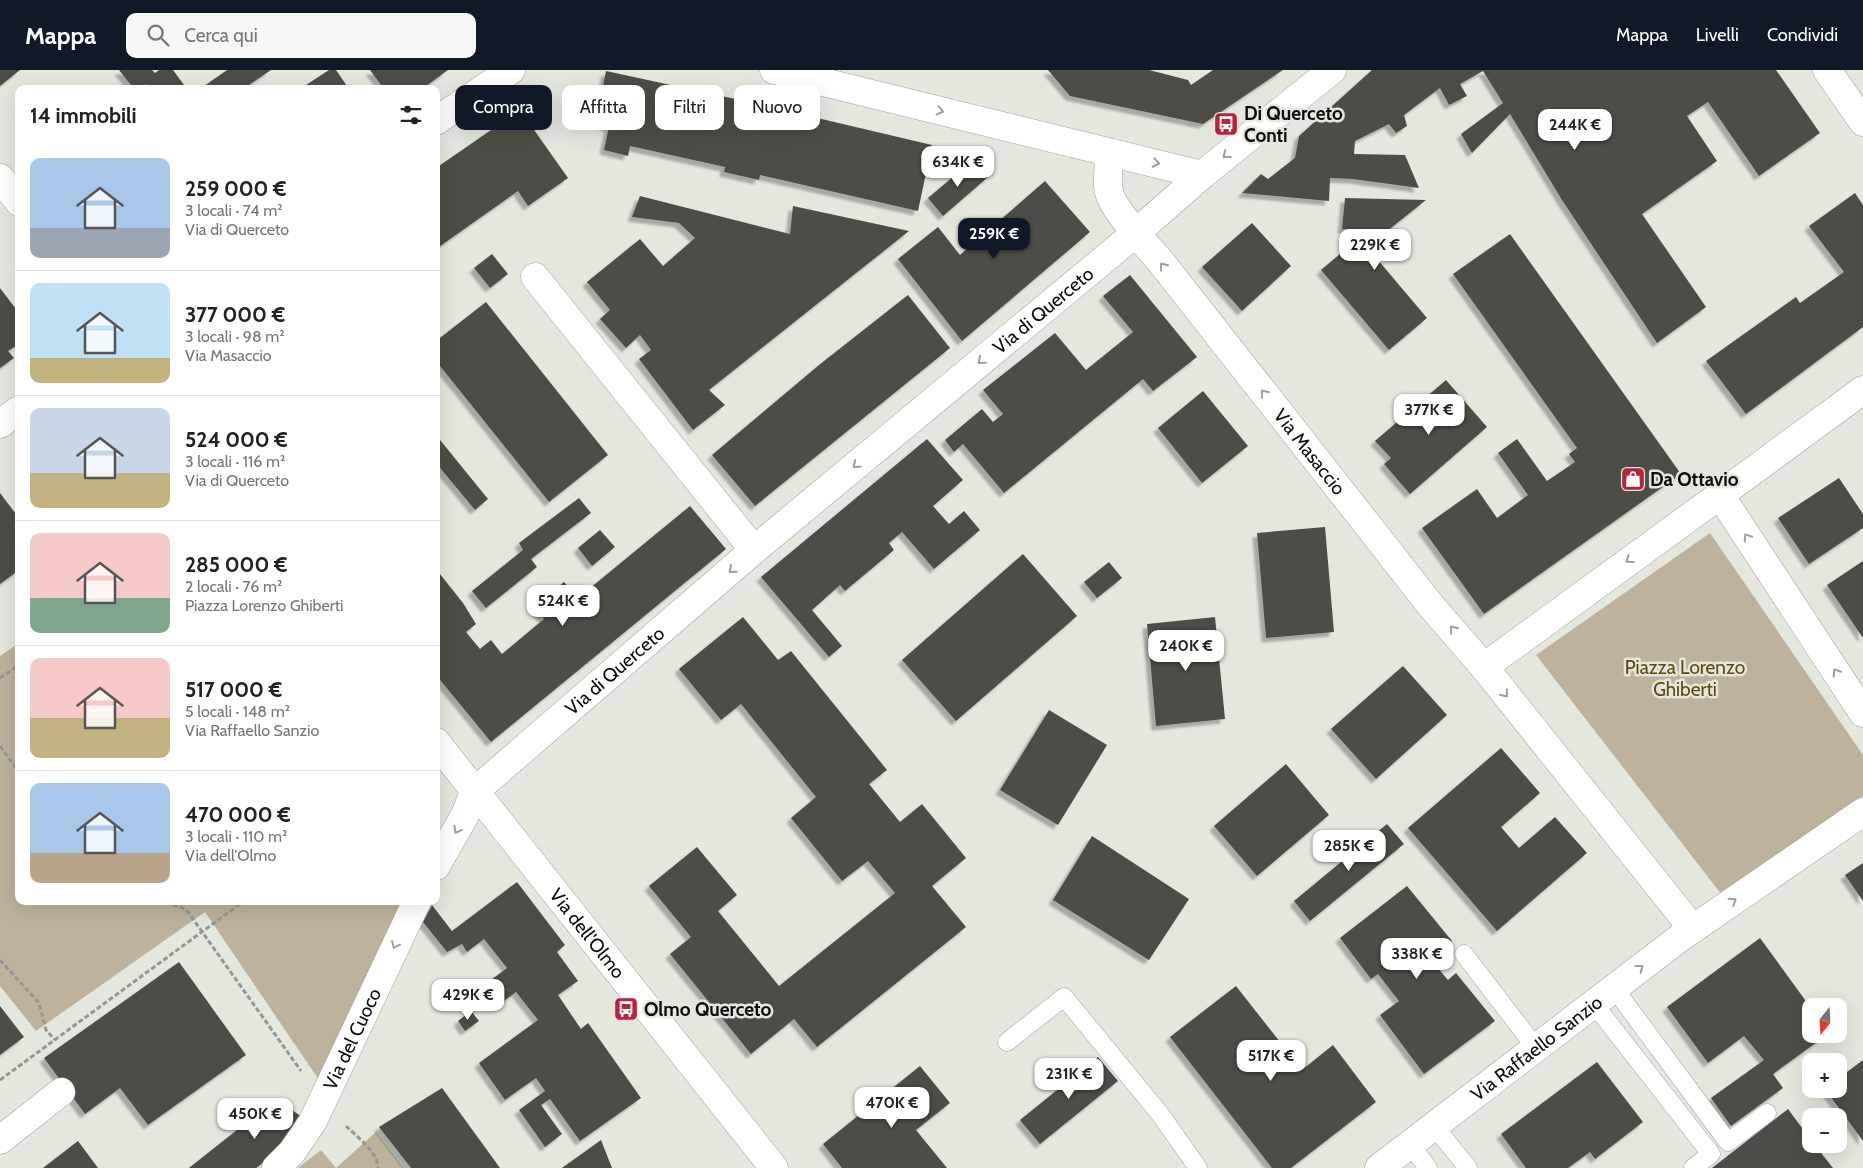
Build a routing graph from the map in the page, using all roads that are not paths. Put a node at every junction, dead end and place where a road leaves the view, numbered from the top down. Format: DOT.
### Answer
graph roads {
  1 [pos="511,70"];
  2 [pos="774,70"];
  3 [pos="1827,70"];
  4 [pos="1329,71"];
  5 [pos="440,118"];
  6 [pos="1863,122"];
  7 [pos="1110,153"];
  8 [pos="1202,175"];
  9 [pos="0,178"];
  10 [pos="15,197"];
  11 [pos="1137,232"];
  12 [pos="535,277"];
  13 [pos="1863,390"];
  14 [pos="15,413"];
  15 [pos="0,424"];
  16 [pos="1720,495"];
  17 [pos="754,550"];
  18 [pos="1484,667"];
  19 [pos="1863,713"];
  20 [pos="440,747"];
  21 [pos="474,792"];
  22 [pos="1863,812"];
  23 [pos="440,859"];
  24 [pos="414,905"];
  25 [pos="1692,929"];
  26 [pos="1464,954"];
  27 [pos="1604,996"];
  28 [pos="1007,1042"];
  29 [pos="1536,1048"];
  30 [pos="61,1092"];
  31 [pos="1767,1113"];
  32 [pos="1434,1126"];
  33 [pos="0,1140"];
  34 [pos="1410,1144"];
  35 [pos="276,1168"];
  36 [pos="774,1168"];
  37 [pos="1198,1168"];
  38 [pos="1379,1168"];
  39 [pos="1428,1168"];
  40 [pos="1468,1168"];
  41 [pos="1693,1168"];
  1 -- 5 [label="street"];
  2 -- 7 [label="street, one-way"];
  3 -- 6 [label="street"];
  4 -- 8 [label="street, Via di Querceto, one-way"];
  7 -- 8 [label="street, one-way"];
  7 -- 11 [label="street, Via Masaccio"];
  8 -- 11 [label="street, Via di Querceto"];
  9 -- 10 [label="street"];
  11 -- 17 [label="street, Via di Querceto, one-way"];
  18 -- 11 [label="street, Via Masaccio, one-way"];
  12 -- 17 [label="street"];
  13 -- 16 [label="street"];
  14 -- 15 [label="street"];
  16 -- 18 [label="street, one-way"];
  19 -- 16 [label="street, one-way"];
  17 -- 21 [label="street, Via di Querceto, one-way"];
  18 -- 25 [label="street, one-way"];
  20 -- 21 [label="street, Via dell'Olmo"];
  21 -- 23 [label="street, one-way"];
  21 -- 36 [label="street, Via dell'Olmo"];
  25 -- 22 [label="street, one-way"];
  24 -- 35 [label="street, Via del Cuoco, one-way"];
  27 -- 25 [label="street, Via Raffaello Sanzio, one-way"];
  26 -- 29 [label="lane"];
  27 -- 29 [label="street, Via Raffaello Sanzio"];
  27 -- 31 [label="lane"];
  27 -- 41 [label="lane"];
  28 -- 37 [label="lane"];
  29 -- 32 [label="street, Via Raffaello Sanzio"];
  30 -- 33 [label="street"];
  32 -- 34 [label="street, Via Raffaello Sanzio"];
  32 -- 40 [label="lane"];
  34 -- 38 [label="street, Via Raffaello Sanzio"];
  34 -- 39 [label="lane"];
}
